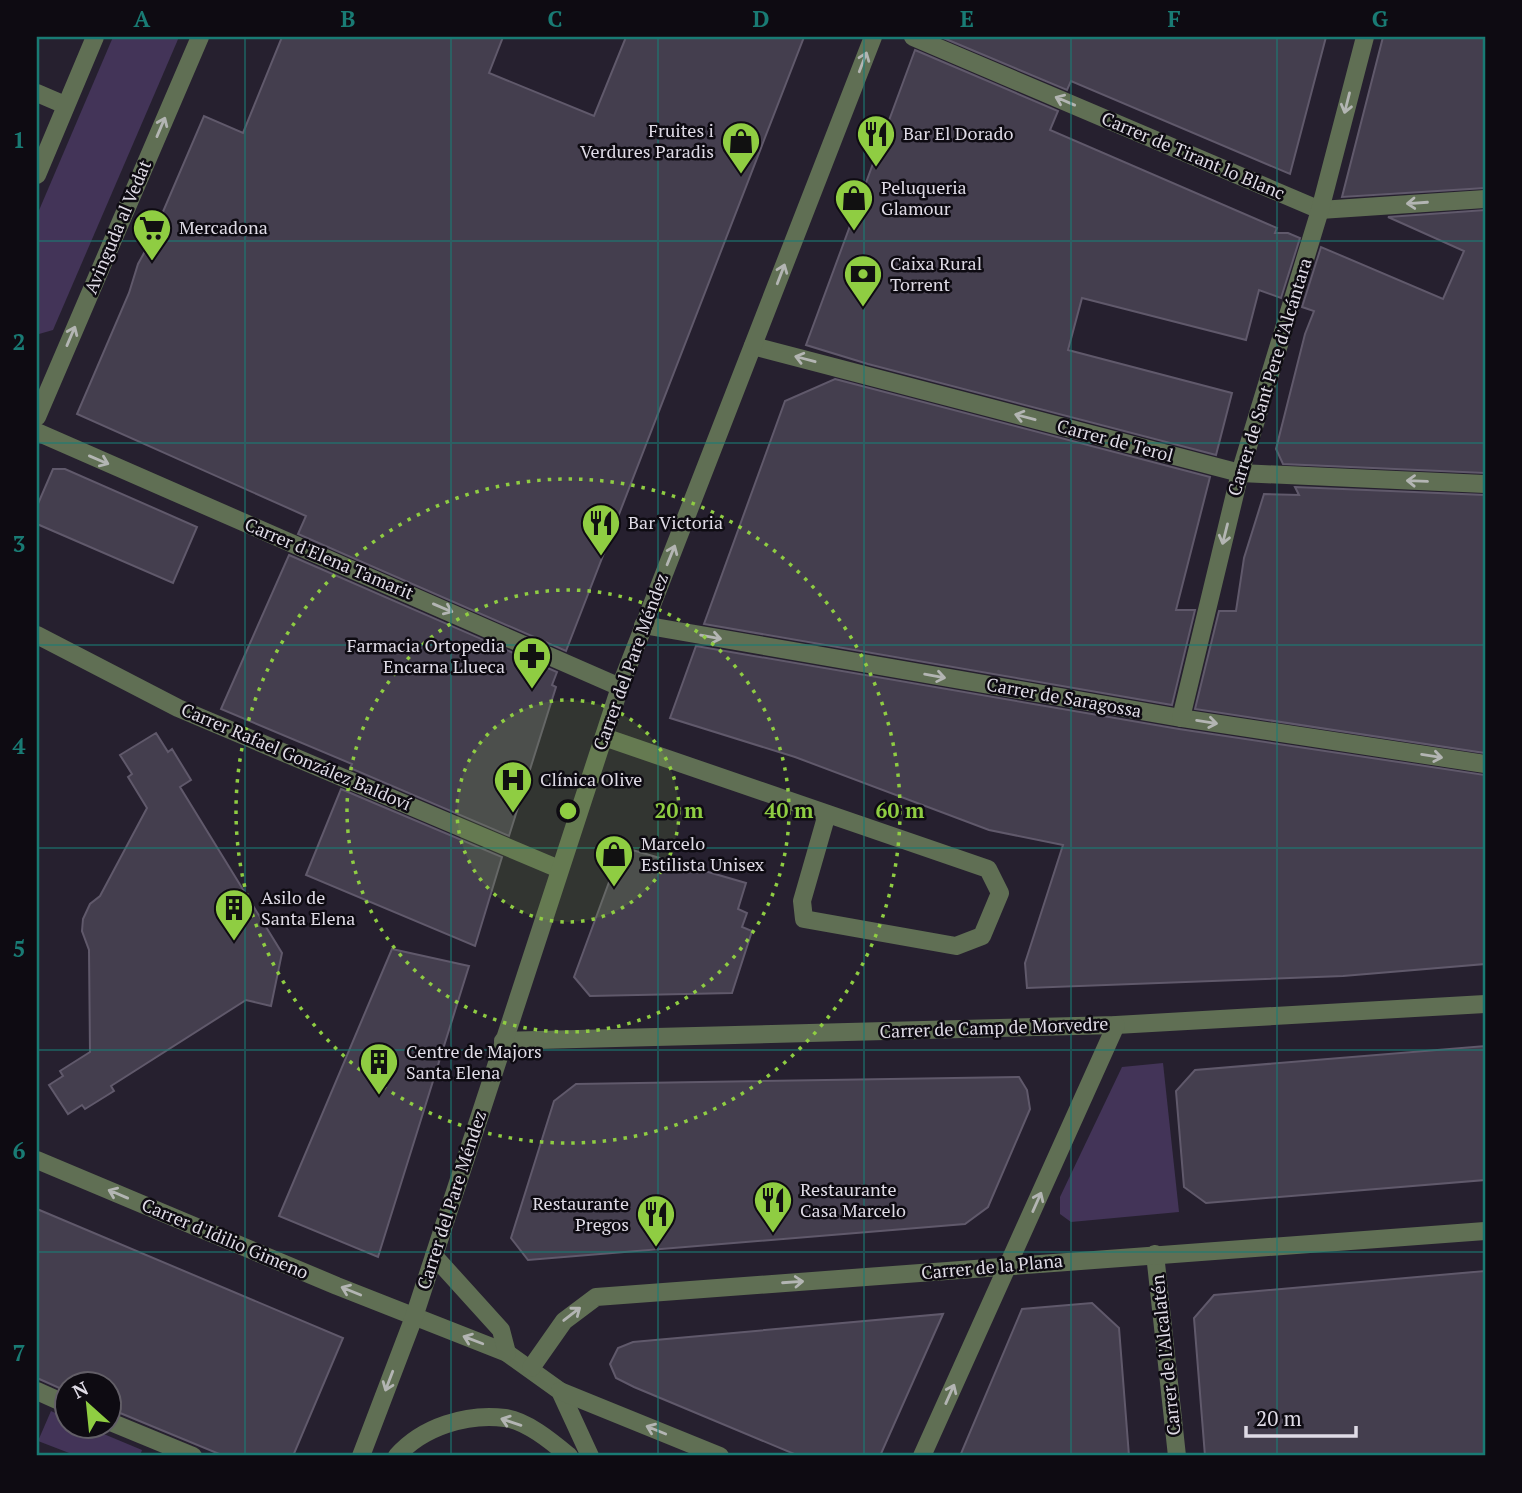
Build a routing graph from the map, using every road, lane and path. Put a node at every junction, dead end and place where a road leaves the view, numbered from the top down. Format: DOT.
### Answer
graph roads {
  1 [pos="95,37"];
  2 [pos="200,37"];
  3 [pos="873,37"];
  4 [pos="913,37"];
  5 [pos="1364,37"];
  6 [pos="37,93"];
  7 [pos="65,105"];
  8 [pos="37,175"];
  9 [pos="1485,199"];
  10 [pos="1320,210"];
  11 [pos="753,346"];
  12 [pos="41,392"];
  13 [pos="37,418"];
  14 [pos="37,432"];
  15 [pos="1240,473"];
  16 [pos="1485,484"];
  17 [pos="643,625"];
  18 [pos="37,635"];
  19 [pos="620,687"];
  20 [pos="1181,718"];
  21 [pos="604,737"];
  22 [pos="1485,764"];
  23 [pos="827,814"];
  24 [pos="559,869"];
  25 [pos="1485,1004"];
  26 [pos="1116,1025"];
  27 [pos="503,1041"];
  28 [pos="37,1160"];
  29 [pos="1485,1231"];
  30 [pos="1155,1254"];
  31 [pos="434,1256"];
  32 [pos="1008,1265"];
  33 [pos="414,1317"];
  34 [pos="507,1353"];
  35 [pos="531,1368"];
  36 [pos="560,1391"];
  37 [pos="122,1427"];
  38 [pos="193,1456"];
  39 [pos="361,1456"];
  40 [pos="397,1456"];
  41 [pos="569,1456"];
  42 [pos="590,1456"];
  43 [pos="720,1456"];
  44 [pos="922,1456"];
  45 [pos="1178,1456"];
  1 -- 7 [label="street"];
  12 -- 2 [label="street, Avinguda al Vedat, one-way"];
  11 -- 3 [label="street, Carrer del Pare Méndez, one-way"];
  10 -- 4 [label="street, Carrer de Tirant lo Blanc, one-way"];
  5 -- 10 [label="street, Carrer de Sant Pere d'Alcántara, one-way"];
  6 -- 7 [label="street"];
  7 -- 8 [label="street"];
  9 -- 10 [label="street, Carrer de Tirant lo Blanc, one-way"];
  10 -- 15 [label="street, Carrer de Sant Pere d'Alcántara"];
  15 -- 11 [label="street, Carrer de Terol, one-way"];
  17 -- 11 [label="street, Carrer del Pare Méndez, one-way"];
  12 -- 13 [label="street, Avinguda al Vedat"];
  14 -- 19 [label="street, Carrer d'Elena Tamarit, one-way"];
  16 -- 15 [label="street, Carrer de Terol, one-way"];
  15 -- 20 [label="street, Carrer de Sant Pere d'Alcántara, one-way"];
  17 -- 19 [label="street, Carrer del Pare Méndez"];
  17 -- 20 [label="street, Carrer de Saragossa, one-way"];
  18 -- 24 [label="street, Carrer Rafael González Baldoví"];
  19 -- 21 [label="street, Carrer del Pare Méndez"];
  20 -- 22 [label="street, Carrer de Saragossa, one-way"];
  21 -- 23 [label="street"];
  21 -- 24 [label="street, Carrer del Pare Méndez"];
  23 -- 23 [label="street"];
  24 -- 27 [label="street, Carrer del Pare Méndez"];
  25 -- 26 [label="street, Carrer de Camp de Morvedre"];
  26 -- 27 [label="street, Carrer de Camp de Morvedre"];
  32 -- 26 [label="street, one-way"];
  27 -- 31 [label="street, Carrer del Pare Méndez"];
  33 -- 28 [label="street, Carrer d'Idilio Gimeno, one-way"];
  29 -- 30 [label="street, Carrer de la Plana"];
  30 -- 32 [label="street, Carrer de la Plana"];
  30 -- 45 [label="street, Carrer de l'Alcalatén"];
  31 -- 33 [label="street, Carrer del Pare Méndez"];
  31 -- 34 [label="street"];
  35 -- 32 [label="street, Carrer de la Plana, one-way"];
  44 -- 32 [label="street, one-way"];
  34 -- 33 [label="street, Carrer d'Idilio Gimeno, one-way"];
  33 -- 39 [label="street, Carrer del Pare Méndez, one-way"];
  34 -- 35 [label="street, Carrer d'Idilio Gimeno"];
  35 -- 36 [label="street, Carrer d'Idilio Gimeno"];
  36 -- 42 [label="street"];
  43 -- 36 [label="street, one-way"];
  37 -- 38 [label="street"];
  41 -- 40 [label="street, one-way"];
}
